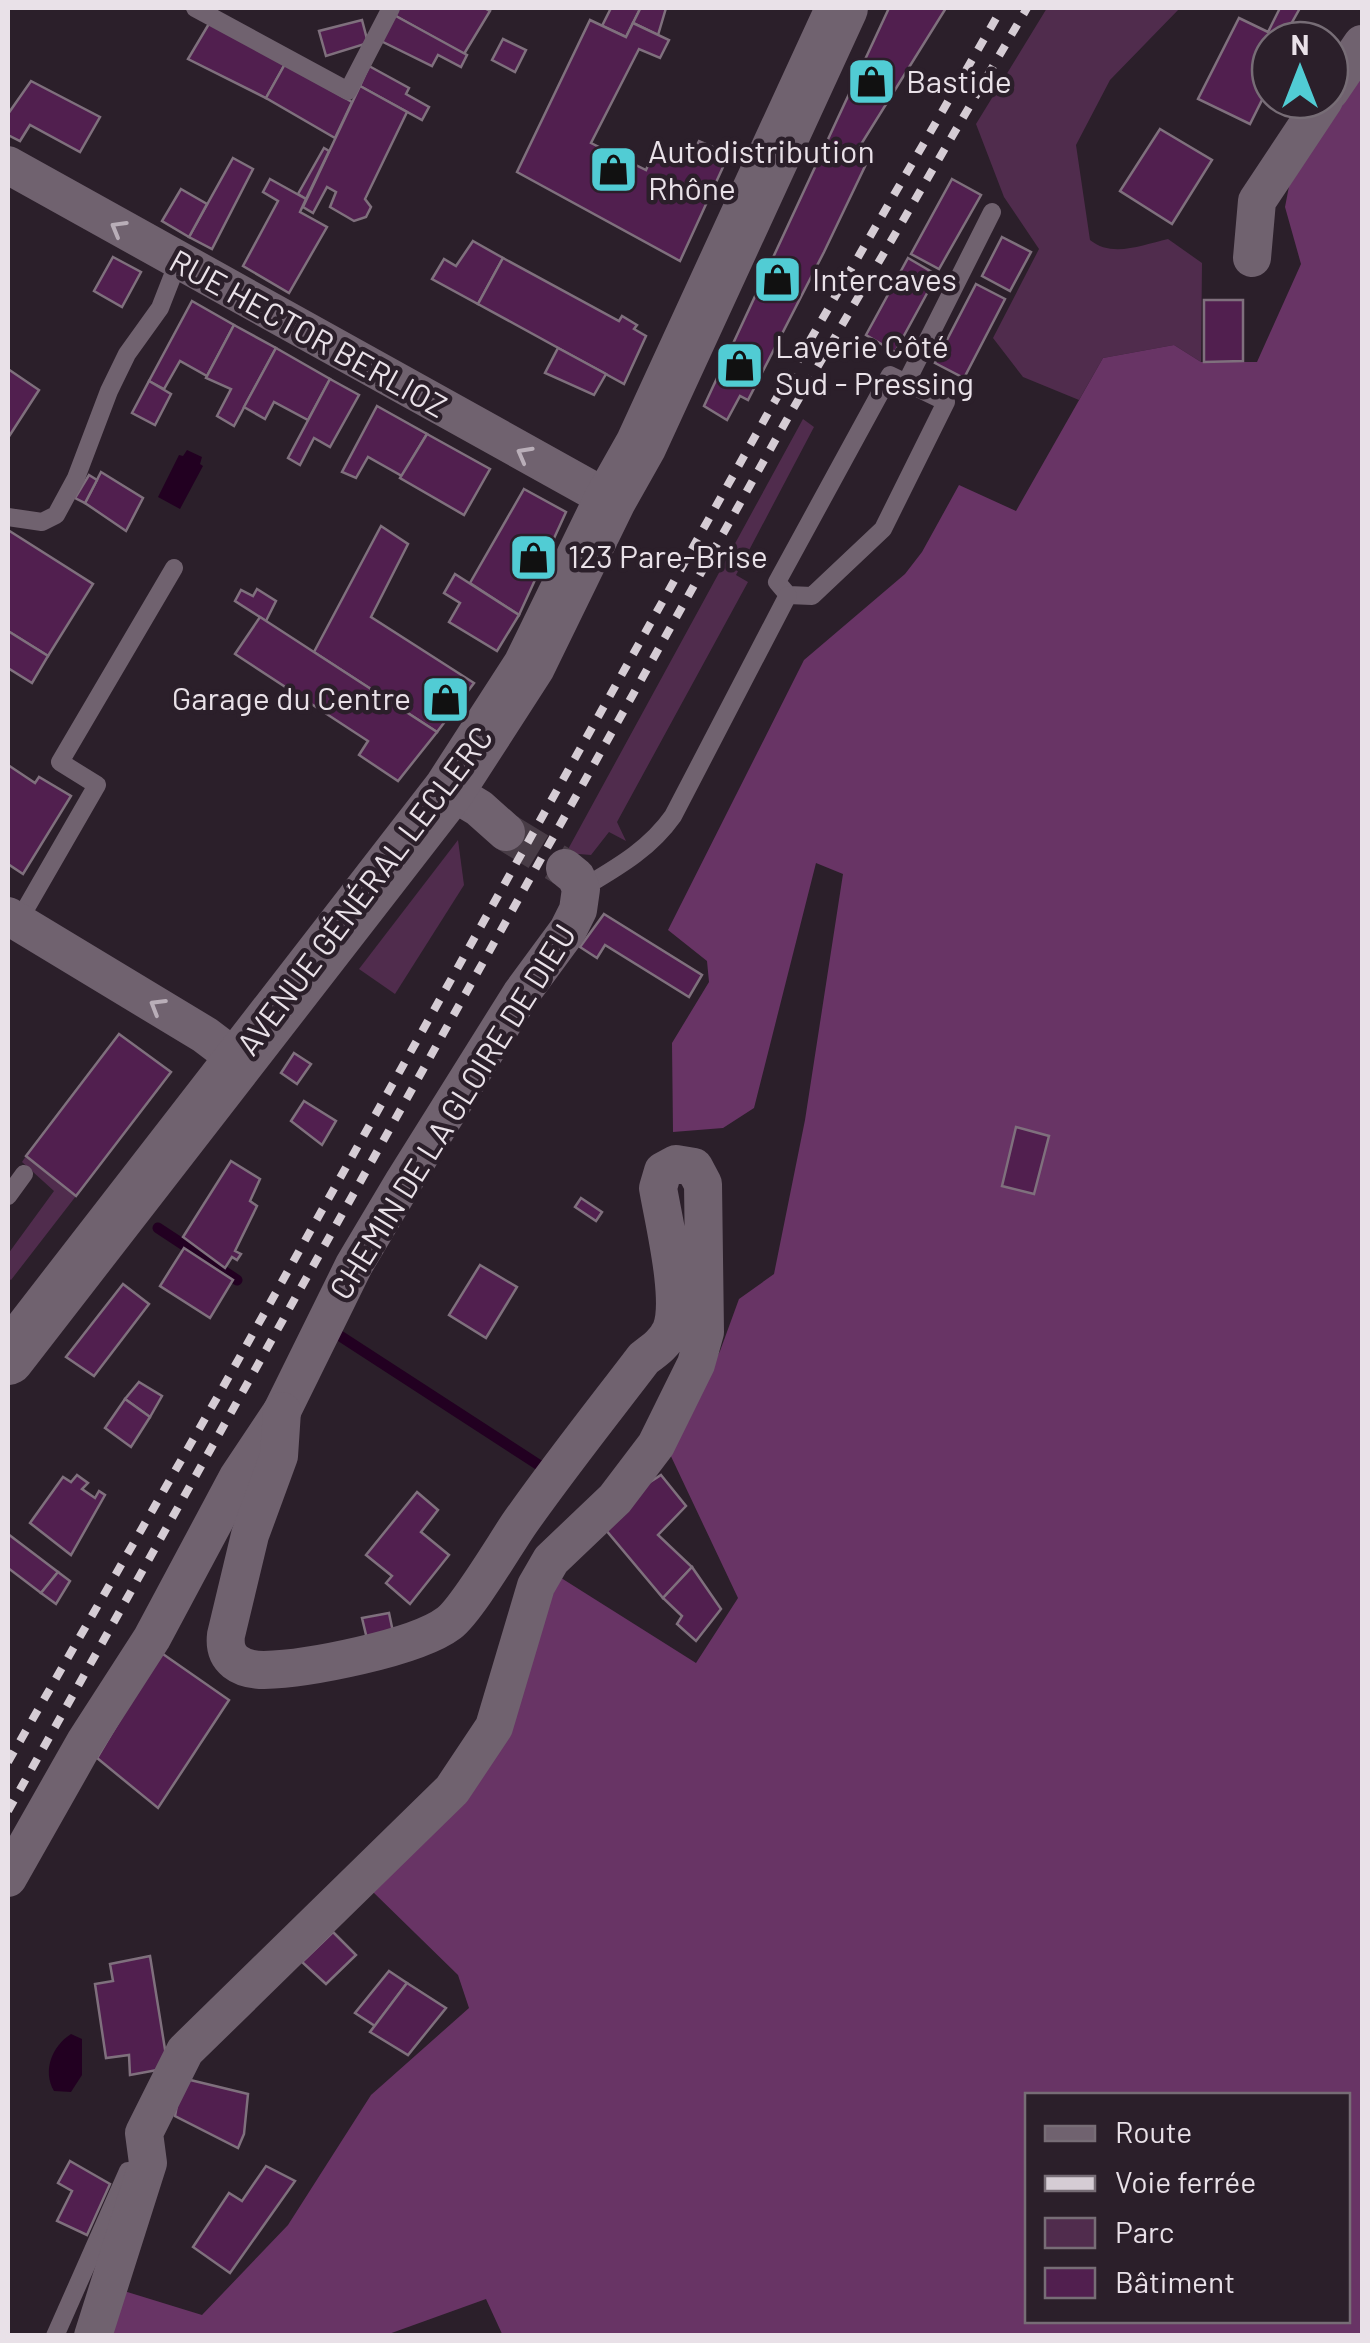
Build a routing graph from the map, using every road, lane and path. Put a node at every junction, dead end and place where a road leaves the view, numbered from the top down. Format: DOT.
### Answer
graph roads {
  1 [pos="196,8"];
  2 [pos="391,8"];
  3 [pos="842,8"];
  4 [pos="1311,120"];
  5 [pos="8,165"];
  6 [pos="992,212"];
  7 [pos="1252,258"];
  8 [pos="178,262"];
  9 [pos="906,383"];
  10 [pos="610,500"];
  11 [pos="8,517"];
  12 [pos="174,568"];
  13 [pos="788,595"];
  14 [pos="450,790"];
  15 [pos="506,832"];
  16 [pos="573,878"];
  17 [pos="13,919"];
  18 [pos="238,1060"];
  19 [pos="24,1174"];
  20 [pos="8,1196"];
  21 [pos="8,1358"];
  22 [pos="282,1411"];
  23 [pos="8,1878"];
  24 [pos="144,2133"];
  25 [pos="55,2336"];
  26 [pos="93,2336"];
  1 -- 2 [label="lane"];
  3 -- 10 [label="main road, AVENUE GÉNÉRAL LECLERC"];
  4 -- 7 [label="street"];
  8 -- 5 [label="street, RUE HECTOR BERLIOZ, one-way"];
  6 -- 9 [label="lane"];
  10 -- 8 [label="street, RUE HECTOR BERLIOZ, one-way"];
  8 -- 11 [label="lane"];
  9 -- 13 [label="lane"];
  9 -- 13 [label="lane"];
  10 -- 14 [label="main road, AVENUE GÉNÉRAL LECLERC"];
  12 -- 17 [label="lane"];
  13 -- 16 [label="lane"];
  14 -- 15 [label="street"];
  14 -- 18 [label="main road, AVENUE GÉNÉRAL LECLERC"];
  16 -- 22 [label="street, CHEMIN DE LA GLOIRE DE DIEU"];
  18 -- 17 [label="street, one-way"];
  18 -- 21 [label="main road, AVENUE GÉNÉRAL LECLERC"];
  19 -- 20 [label="lane"];
  22 -- 23 [label="street, CHEMIN DE LA GLOIRE DE DIEU"];
  22 -- 24 [label="street, CHEMIN DE LA GLOIRE DE DIEU"];
  24 -- 25 [label="lane"];
  24 -- 26 [label="street, CHEMIN DE LA GLOIRE DE DIEU"];
}
